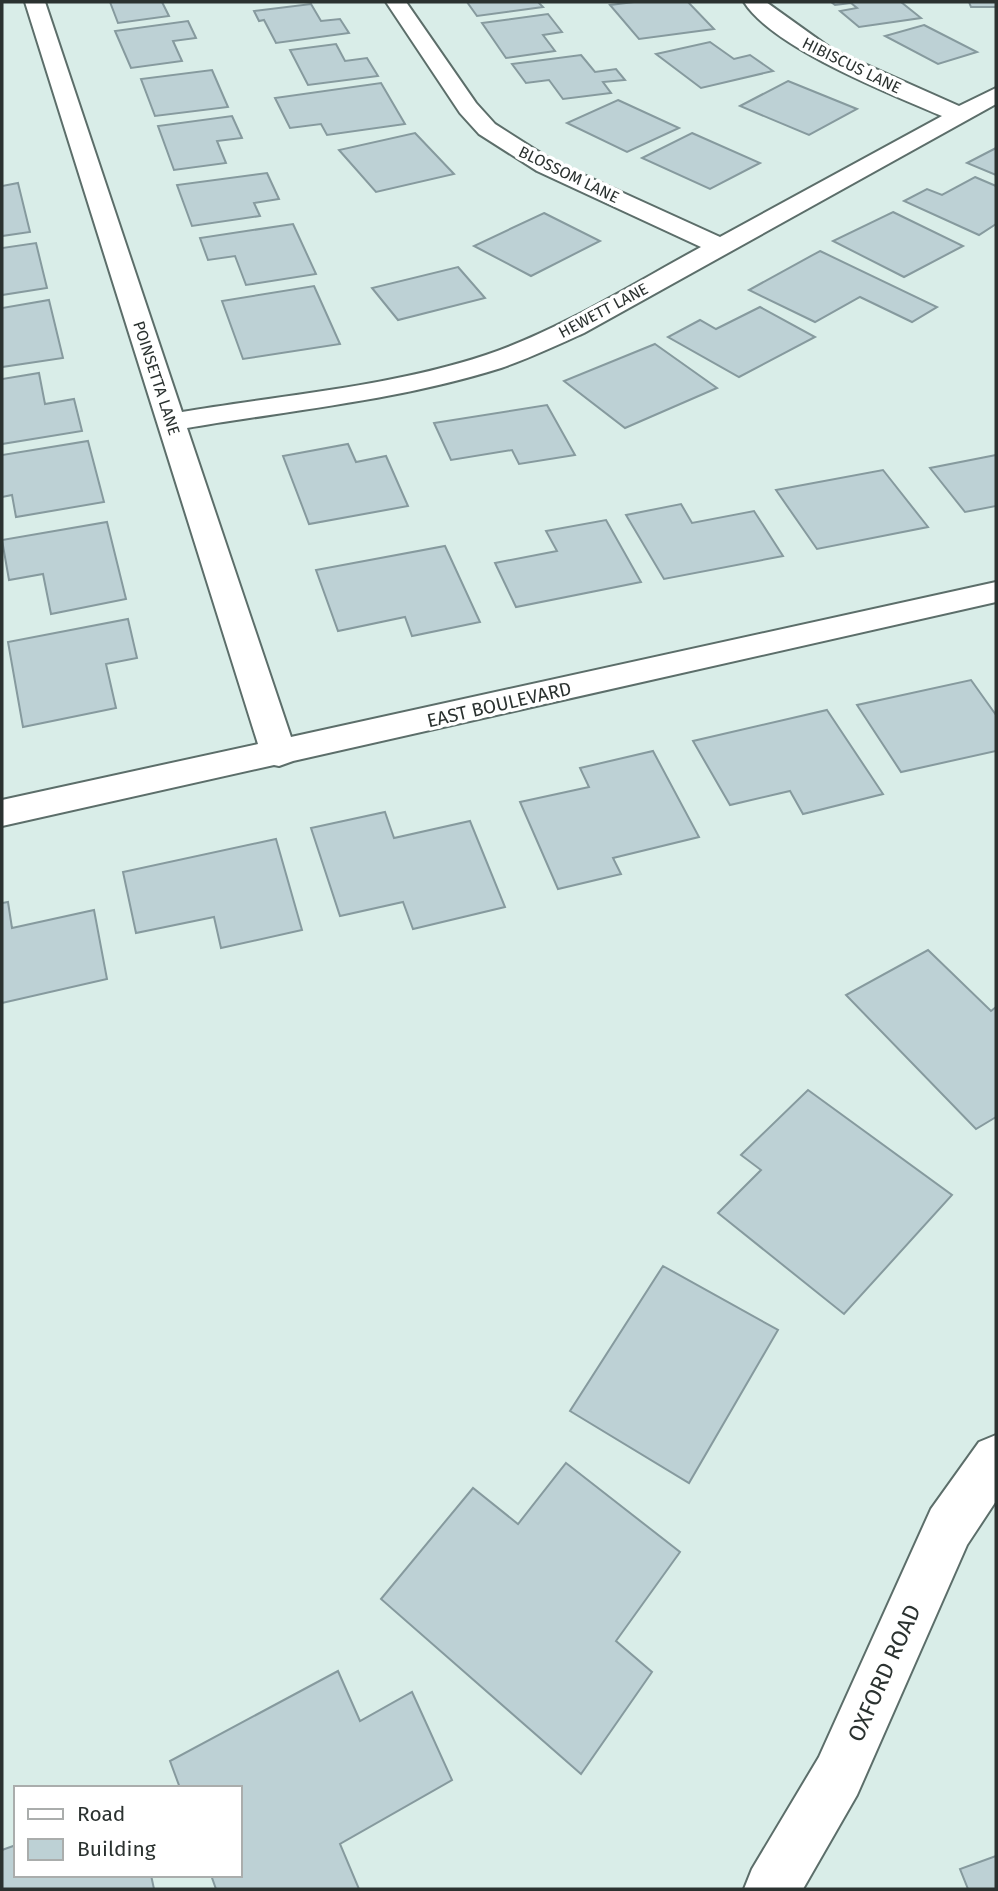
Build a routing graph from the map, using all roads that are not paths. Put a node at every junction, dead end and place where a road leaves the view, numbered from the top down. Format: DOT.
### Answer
graph roads {
  1 [pos="35,2"];
  2 [pos="396,2"];
  3 [pos="754,2"];
  4 [pos="996,95"];
  5 [pos="960,115"];
  6 [pos="719,246"];
  7 [pos="172,422"];
  8 [pos="996,593"];
  9 [pos="279,754"];
  10 [pos="2,813"];
  11 [pos="996,1459"];
  12 [pos="772,1889"];
  1 -- 7 [label="street, POINSETTA LANE"];
  2 -- 6 [label="street, BLOSSOM LANE"];
  3 -- 5 [label="street, HIBISCUS LANE"];
  4 -- 5 [label="street, HEWETT LANE"];
  5 -- 6 [label="street, HEWETT LANE"];
  6 -- 7 [label="street, HEWETT LANE"];
  7 -- 9 [label="street, POINSETTA LANE"];
  8 -- 9 [label="street, EAST BOULEVARD"];
  9 -- 10 [label="street, EAST BOULEVARD"];
  11 -- 12 [label="street, OXFORD ROAD"];
}
